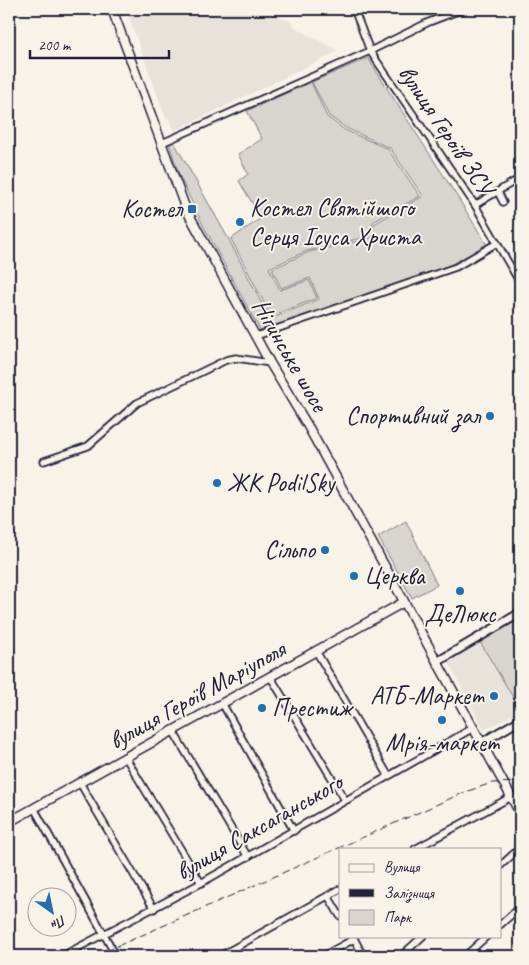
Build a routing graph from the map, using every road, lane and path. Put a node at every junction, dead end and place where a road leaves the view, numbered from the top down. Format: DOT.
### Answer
graph roads {
  1 [pos="112,9"];
  2 [pos="354,9"];
  3 [pos="463,9"];
  4 [pos="370,50"];
  5 [pos="162,143"];
  6 [pos="520,178"];
  7 [pos="498,192"];
  8 [pos="503,202"];
  9 [pos="475,205"];
  10 [pos="497,243"];
  11 [pos="520,282"];
  12 [pos="256,336"];
  13 [pos="270,363"];
  14 [pos="44,461"];
  15 [pos="404,602"];
  16 [pos="520,614"];
  17 [pos="316,650"];
  18 [pos="437,662"];
  19 [pos="270,676"];
  20 [pos="222,703"];
  21 [pos="520,720"];
  22 [pos="473,728"];
  23 [pos="173,731"];
  24 [pos="481,743"];
  25 [pos="126,758"];
  26 [pos="388,775"];
  27 [pos="80,783"];
  28 [pos="511,797"];
  29 [pos="345,800"];
  30 [pos="34,808"];
  31 [pos="520,813"];
  32 [pos="9,822"];
  33 [pos="294,831"];
  34 [pos="417,848"];
  35 [pos="520,848"];
  36 [pos="248,857"];
  37 [pos="502,864"];
  38 [pos="201,883"];
  39 [pos="339,890"];
  40 [pos="328,896"];
  41 [pos="520,907"];
  42 [pos="154,909"];
  43 [pos="339,914"];
  44 [pos="502,923"];
  45 [pos="103,935"];
  46 [pos="354,938"];
  47 [pos="421,938"];
  48 [pos="485,938"];
  49 [pos="62,956"];
  50 [pos="116,956"];
  51 [pos="220,956"];
  52 [pos="323,956"];
  53 [pos="364,956"];
  54 [pos="401,956"];
  55 [pos="465,956"];
  1 -- 5 [label="main road, Нігинське шосе"];
  2 -- 4 [label="street, вулиця Героїв ЗСУ"];
  3 -- 4 [label="street"];
  4 -- 5 [label="street"];
  4 -- 9 [label="street, вулиця Героїв ЗСУ"];
  5 -- 12 [label="main road, Нігинське шосе"];
  6 -- 7 [label="street"];
  7 -- 8 [label="street"];
  7 -- 9 [label="street"];
  9 -- 10 [label="street, вулиця Героїв ЗСУ"];
  10 -- 11 [label="street, вулиця Героїв ЗСУ"];
  10 -- 12 [label="street"];
  12 -- 13 [label="main road, Нігинське шосе"];
  13 -- 14 [label="street"];
  13 -- 15 [label="main road, Нігинське шосе"];
  15 -- 17 [label="main road, вулиця Героїв Маріуполя"];
  15 -- 18 [label="main road, Нігинське шосе"];
  16 -- 18 [label="street"];
  17 -- 19 [label="main road, вулиця Героїв Маріуполя"];
  17 -- 26 [label="street"];
  18 -- 22 [label="main road, Нігинське шосе"];
  19 -- 20 [label="main road, вулиця Героїв Маріуполя"];
  19 -- 29 [label="street"];
  20 -- 23 [label="main road, вулиця Героїв Маріуполя"];
  20 -- 33 [label="street"];
  21 -- 24 [label="street"];
  22 -- 24 [label="main road, Нігинське шосе"];
  22 -- 26 [label="street, вулиця Саксаганського"];
  23 -- 25 [label="main road, вулиця Героїв Маріуполя"];
  23 -- 36 [label="street"];
  24 -- 28 [label="main road, Нігинське шосе"];
  25 -- 27 [label="main road, вулиця Героїв Маріуполя"];
  25 -- 38 [label="street"];
  26 -- 29 [label="street, вулиця Саксаганського"];
  27 -- 30 [label="main road, вулиця Героїв Маріуполя"];
  27 -- 42 [label="street"];
  28 -- 31 [label="main road, Нігинське шосе"];
  28 -- 34 [label="street"];
  29 -- 33 [label="street, вулиця Саксаганського"];
  30 -- 32 [label="main road, вулиця Героїв Маріуполя"];
  30 -- 45 [label="street"];
  33 -- 36 [label="street, вулиця Саксаганського"];
  35 -- 37 [label="street"];
  36 -- 38 [label="street, вулиця Саксаганського"];
  38 -- 42 [label="street, вулиця Саксаганського"];
  39 -- 40 [label="street"];
  40 -- 43 [label="street"];
  40 -- 51 [label="street"];
  41 -- 44 [label="street"];
  42 -- 45 [label="street, вулиця Саксаганського"];
  45 -- 49 [label="street, вулиця Саксаганського"];
  45 -- 50 [label="street"];
  46 -- 52 [label="street"];
  46 -- 53 [label="street"];
  47 -- 54 [label="street"];
  48 -- 55 [label="street"];
}
